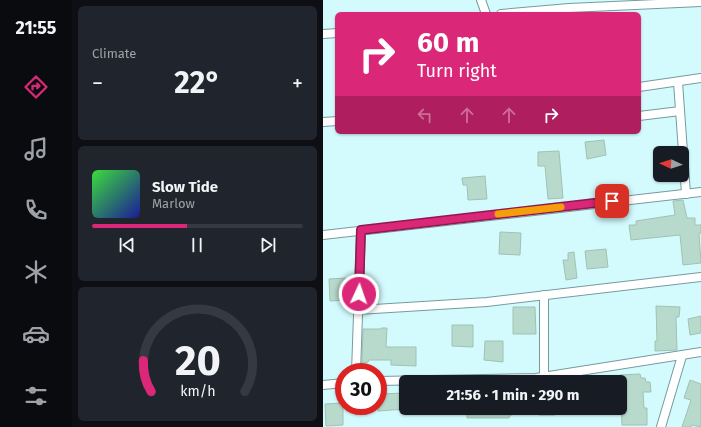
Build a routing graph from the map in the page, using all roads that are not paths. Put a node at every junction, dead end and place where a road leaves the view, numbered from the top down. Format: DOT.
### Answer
graph roads {
  1 [pos="481,0"];
  2 [pos="701,2"];
  3 [pos="568,4"];
  4 [pos="485,12"];
  5 [pos="514,12"];
  6 [pos="335,33"];
  7 [pos="323,34"];
  8 [pos="701,78"];
  9 [pos="678,82"];
  10 [pos="641,87"];
  11 [pos="680,111"];
  12 [pos="641,116"];
  13 [pos="335,120"];
  14 [pos="323,122"];
  15 [pos="701,192"];
  16 [pos="686,194"];
  17 [pos="361,230"];
  18 [pos="323,235"];
  19 [pos="701,277"];
  20 [pos="543,295"];
  21 [pos="358,310"];
  22 [pos="701,352"];
  23 [pos="683,356"];
  24 [pos="356,363"];
  25 [pos="544,375"];
  26 [pos="557,375"];
  27 [pos="399,380"];
  28 [pos="387,381"];
  29 [pos="335,384"];
  30 [pos="323,385"];
  31 [pos="661,427"];
  1 -- 4 [label="street"];
  2 -- 3 [label="street"];
  3 -- 5 [label="street"];
  6 -- 7 [label="street"];
  8 -- 9 [label="street"];
  9 -- 10 [label="street"];
  9 -- 11 [label="street"];
  11 -- 12 [label="street"];
  11 -- 16 [label="street"];
  13 -- 14 [label="street"];
  15 -- 16 [label="street"];
  16 -- 17 [label="street"];
  17 -- 18 [label="street"];
  17 -- 21 [label="street"];
  19 -- 20 [label="street"];
  20 -- 21 [label="street"];
  20 -- 25 [label="street"];
  21 -- 24 [label="street"];
  22 -- 23 [label="street"];
  23 -- 26 [label="street"];
  23 -- 31 [label="street"];
  27 -- 28 [label="street"];
  29 -- 30 [label="street"];
}
